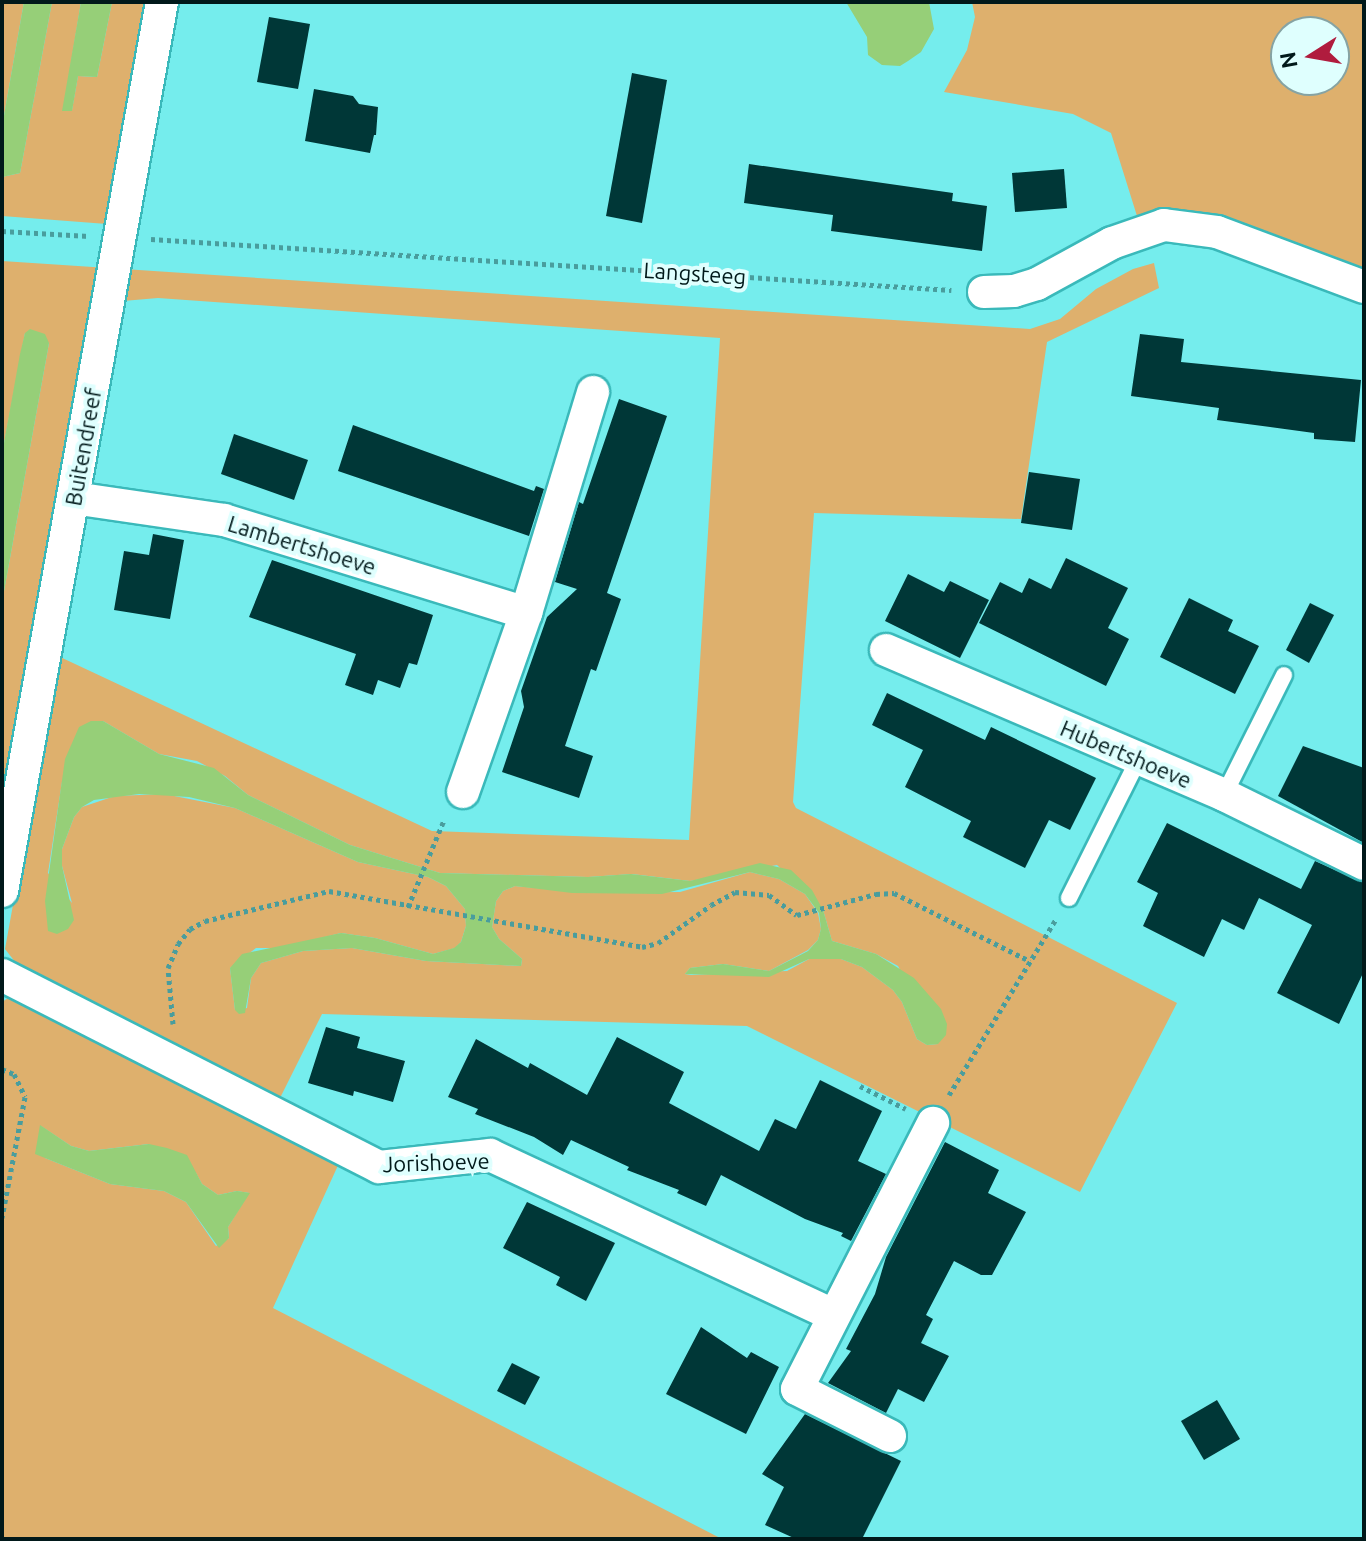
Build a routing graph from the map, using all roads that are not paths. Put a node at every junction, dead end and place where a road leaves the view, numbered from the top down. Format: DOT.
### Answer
graph roads {
  1 [pos="162,2"];
  2 [pos="1364,287"];
  3 [pos="984,292"];
  4 [pos="593,392"];
  5 [pos="73,498"];
  6 [pos="526,613"];
  7 [pos="886,650"];
  8 [pos="1284,675"];
  9 [pos="1138,760"];
  10 [pos="463,792"];
  11 [pos="1224,795"];
  12 [pos="1364,864"];
  13 [pos="2,891"];
  14 [pos="1069,898"];
  15 [pos="2,975"];
  16 [pos="933,1123"];
  17 [pos="833,1315"];
  18 [pos="890,1436"];
  1 -- 5 [label="street, Buitendreef"];
  2 -- 3 [label="street"];
  4 -- 6 [label="street"];
  5 -- 6 [label="street, Lambertshoeve"];
  5 -- 13 [label="street, Buitendreef"];
  6 -- 10 [label="street"];
  7 -- 9 [label="street, Hubertshoeve"];
  8 -- 11 [label="lane"];
  9 -- 11 [label="street, Hubertshoeve"];
  9 -- 14 [label="lane"];
  11 -- 12 [label="street, Hubertshoeve"];
  15 -- 17 [label="street, Jorishoeve"];
  16 -- 17 [label="street"];
  17 -- 18 [label="street"];
}
